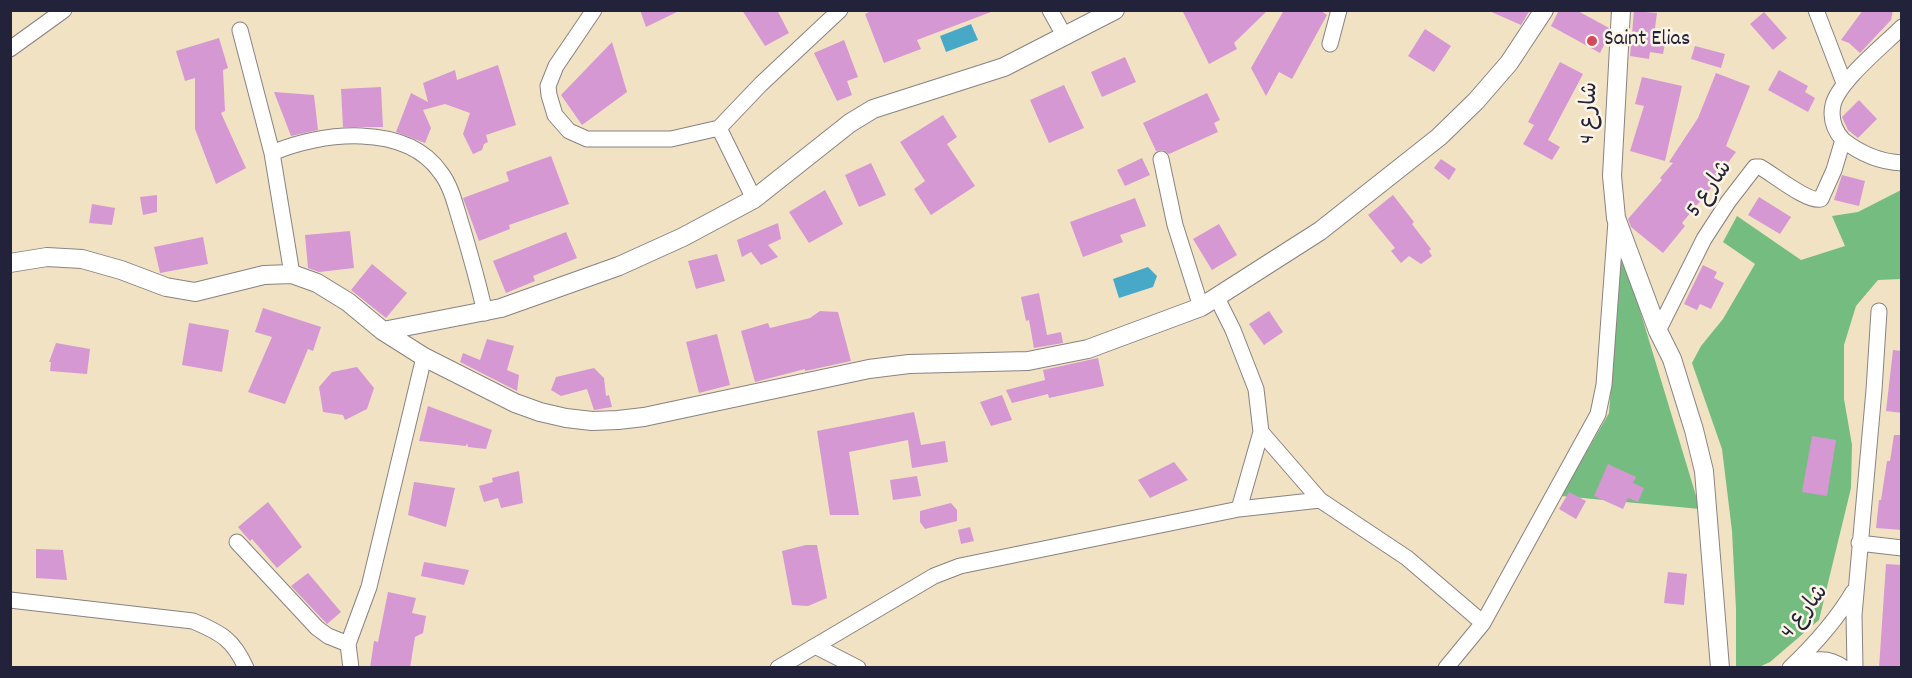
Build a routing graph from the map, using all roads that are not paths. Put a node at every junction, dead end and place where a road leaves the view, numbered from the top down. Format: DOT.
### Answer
graph roads {
  1 [pos="64,10"];
  2 [pos="594,10"];
  3 [pos="840,10"];
  4 [pos="1050,10"];
  5 [pos="1115,10"];
  6 [pos="1339,10"];
  7 [pos="1544,10"];
  8 [pos="1621,10"];
  9 [pos="1816,10"];
  10 [pos="1902,27"];
  11 [pos="240,30"];
  12 [pos="1065,37"];
  13 [pos="1330,44"];
  14 [pos="10,49"];
  15 [pos="1844,83"];
  16 [pos="719,128"];
  17 [pos="1843,140"];
  18 [pos="272,153"];
  19 [pos="1161,159"];
  20 [pos="1902,163"];
  21 [pos="754,199"];
  22 [pos="1616,218"];
  23 [pos="10,263"];
  24 [pos="292,274"];
  25 [pos="1209,303"];
  26 [pos="1878,311"];
  27 [pos="485,313"];
  28 [pos="382,331"];
  29 [pos="1658,331"];
  30 [pos="424,357"];
  31 [pos="1261,432"];
  32 [pos="1320,500"];
  33 [pos="1239,509"];
  34 [pos="237,542"];
  35 [pos="1859,543"];
  36 [pos="1902,548"];
  37 [pos="1856,588"];
  38 [pos="10,600"];
  39 [pos="1483,623"];
  40 [pos="348,644"];
  41 [pos="815,646"];
  42 [pos="246,668"];
  43 [pos="351,668"];
  44 [pos="778,668"];
  45 [pos="858,668"];
  46 [pos="1446,668"];
  47 [pos="1720,668"];
  48 [pos="1791,668"];
  49 [pos="1844,668"];
  50 [pos="1855,668"];
  1 -- 14 [label="street"];
  2 -- 16 [label="street"];
  3 -- 16 [label="street"];
  4 -- 12 [label="street"];
  5 -- 12 [label="street"];
  6 -- 13 [label="street"];
  7 -- 25 [label="street"];
  8 -- 22 [label="street, شارع 4"];
  9 -- 15 [label="street"];
  10 -- 15 [label="street"];
  11 -- 18 [label="street"];
  12 -- 21 [label="street"];
  15 -- 17 [label="street"];
  16 -- 21 [label="street"];
  17 -- 20 [label="street"];
  17 -- 29 [label="street, شارع 5"];
  18 -- 24 [label="street"];
  18 -- 27 [label="street"];
  19 -- 25 [label="street"];
  21 -- 27 [label="street"];
  22 -- 29 [label="street, شارع 4"];
  22 -- 39 [label="street"];
  23 -- 24 [label="street"];
  24 -- 28 [label="street"];
  25 -- 30 [label="street"];
  25 -- 31 [label="street"];
  26 -- 35 [label="street"];
  27 -- 28 [label="street"];
  28 -- 30 [label="street"];
  29 -- 47 [label="street, شارع 4"];
  30 -- 40 [label="street"];
  31 -- 32 [label="street"];
  31 -- 33 [label="street"];
  32 -- 33 [label="street"];
  32 -- 39 [label="street"];
  33 -- 41 [label="street"];
  34 -- 40 [label="street"];
  35 -- 36 [label="street"];
  35 -- 37 [label="street"];
  37 -- 48 [label="street, شارع 4"];
  37 -- 50 [label="street"];
  38 -- 42 [label="street"];
  39 -- 46 [label="street"];
  40 -- 43 [label="street"];
  41 -- 44 [label="street"];
  41 -- 45 [label="street"];
  48 -- 49 [label="street"];
}
